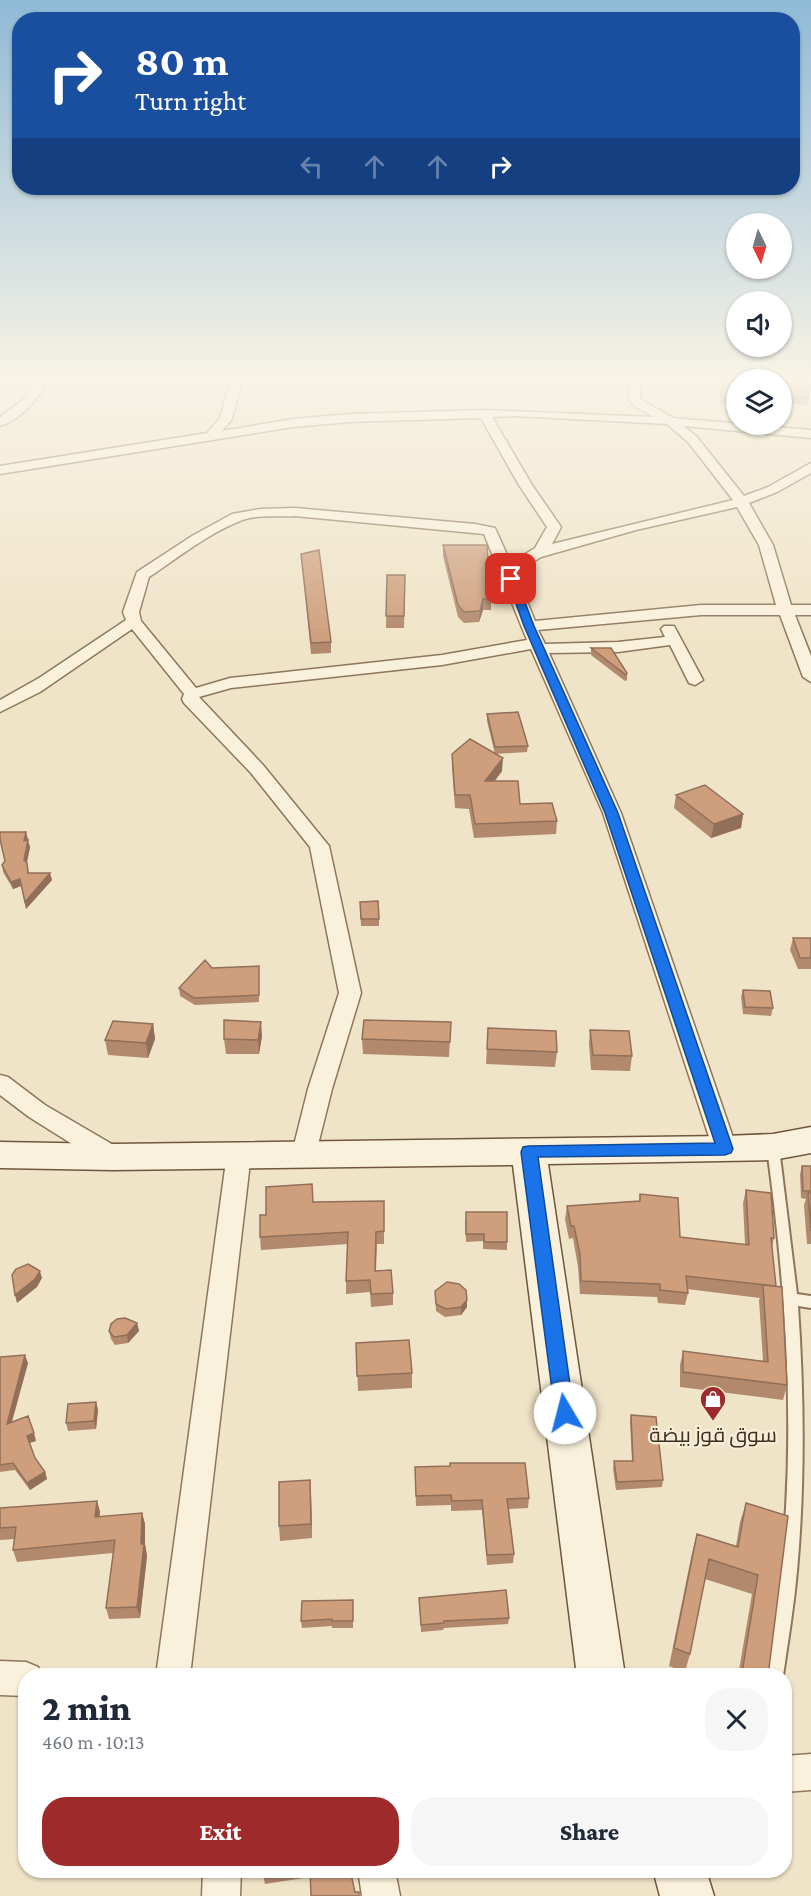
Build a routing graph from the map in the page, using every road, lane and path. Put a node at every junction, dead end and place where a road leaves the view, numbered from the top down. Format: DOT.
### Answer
graph roads {
  1 [pos="40,463"];
  2 [pos="514,463"];
  3 [pos="711,463"];
  4 [pos="811,467"];
  5 [pos="0,470"];
  6 [pos="742,503"];
  7 [pos="541,551"];
  8 [pos="511,579"];
  9 [pos="785,609"];
  10 [pos="811,610"];
  11 [pos="659,613"];
  12 [pos="134,622"];
  13 [pos="536,639"];
  14 [pos="676,640"];
  15 [pos="811,677"];
  16 [pos="694,680"];
  17 [pos="192,694"];
  18 [pos="0,706"];
  19 [pos="0,1083"];
  20 [pos="811,1140"];
  21 [pos="773,1147"];
  22 [pos="725,1149"];
  23 [pos="529,1152"];
  24 [pos="304,1153"];
  25 [pos="239,1154"];
  26 [pos="0,1155"];
  27 [pos="113,1157"];
  28 [pos="790,1299"];
  29 [pos="811,1302"];
  30 [pos="174,1668"];
  31 [pos="594,1668"];
  32 [pos="775,1668"];
  33 [pos="0,1678"];
  34 [pos="18,1679"];
  35 [pos="811,1772"];
  36 [pos="792,1773"];
  37 [pos="222,1878"];
  38 [pos="378,1878"];
  39 [pos="681,1878"];
  40 [pos="221,1896"];
  41 [pos="381,1896"];
  42 [pos="687,1896"];
  1 -- 5 [label="street"];
  2 -- 7 [label="street"];
  3 -- 6 [label="street"];
  4 -- 6 [label="street"];
  6 -- 7 [label="street"];
  6 -- 9 [label="street"];
  7 -- 8 [label="street"];
  8 -- 12 [label="street"];
  8 -- 13 [label="street"];
  9 -- 10 [label="street"];
  9 -- 11 [label="street"];
  9 -- 15 [label="street"];
  11 -- 13 [label="street"];
  11 -- 14 [label="street"];
  12 -- 17 [label="street"];
  12 -- 18 [label="street"];
  13 -- 14 [label="street"];
  13 -- 17 [label="street"];
  13 -- 22 [label="street"];
  14 -- 16 [label="street"];
  17 -- 24 [label="street"];
  19 -- 27 [label="street"];
  20 -- 21 [label="main road"];
  21 -- 22 [label="main road"];
  21 -- 28 [label="lane"];
  22 -- 23 [label="main road"];
  23 -- 24 [label="main road"];
  23 -- 31 [label="main road"];
  24 -- 25 [label="main road"];
  25 -- 27 [label="main road"];
  25 -- 30 [label="street"];
  26 -- 27 [label="main road"];
  28 -- 29 [label="lane"];
  28 -- 32 [label="lane"];
  33 -- 34 [label="street"];
  35 -- 36 [label="street"];
  37 -- 40 [label="street"];
  38 -- 41 [label="street"];
  39 -- 42 [label="main road"];
}
